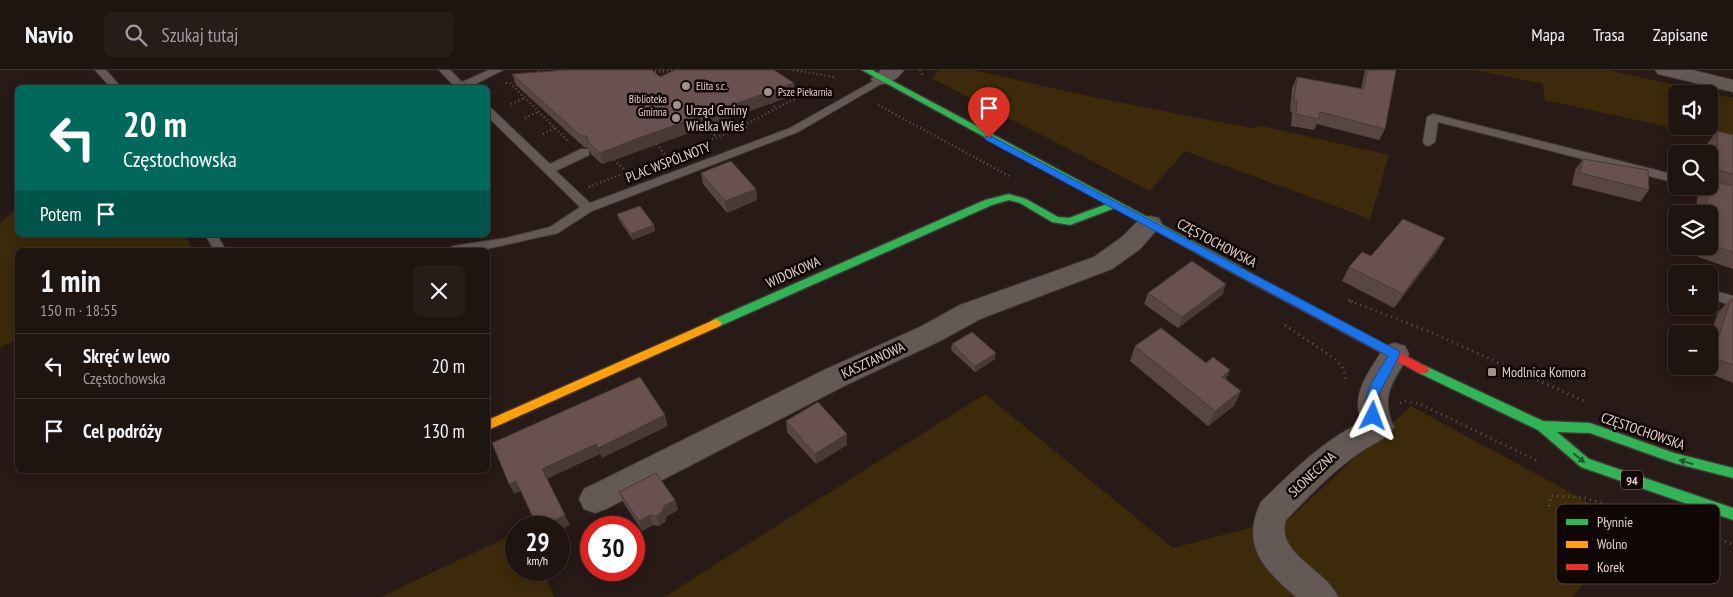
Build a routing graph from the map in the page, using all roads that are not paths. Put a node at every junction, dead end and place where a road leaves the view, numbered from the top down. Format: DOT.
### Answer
graph roads {
  1 [pos="100,70"];
  2 [pos="444,70"];
  3 [pos="498,70"];
  4 [pos="1665,70"];
  5 [pos="880,73"];
  6 [pos="114,85"];
  7 [pos="460,85"];
  8 [pos="466,85"];
  9 [pos="1733,86"];
  10 [pos="490,113"];
  11 [pos="1429,142"];
  12 [pos="585,152"];
  13 [pos="548,170"];
  14 [pos="1668,177"];
  15 [pos="1718,191"];
  16 [pos="1733,196"];
  17 [pos="1114,205"];
  18 [pos="588,208"];
  19 [pos="1150,224"];
  20 [pos="212,237"];
  21 [pos="219,248"];
  22 [pos="466,248"];
  23 [pos="1718,296"];
  24 [pos="1733,301"];
  25 [pos="1395,354"];
  26 [pos="490,424"];
  27 [pos="1542,426"];
  28 [pos="1733,473"];
  29 [pos="595,499"];
  30 [pos="1704,504"];
  31 [pos="1720,510"];
  32 [pos="1733,514"];
  33 [pos="1321,597"];
  1 -- 6 [label="lane"];
  2 -- 7 [label="lane"];
  3 -- 8 [label="lane"];
  4 -- 9 [label="street"];
  5 -- 17 [label="main road, CZĘSTOCHOWSKA / 94"];
  5 -- 18 [label="lane, PLAC WSPÓLNOTY"];
  10 -- 13 [label="lane"];
  11 -- 14 [label="lane"];
  12 -- 13 [label="lane"];
  13 -- 18 [label="lane"];
  15 -- 16 [label="lane"];
  17 -- 19 [label="main road, CZĘSTOCHOWSKA / 94"];
  17 -- 26 [label="main road, WIDOKOWA"];
  18 -- 22 [label="lane, PLAC WSPÓLNOTY"];
  19 -- 25 [label="main road, CZĘSTOCHOWSKA / 94"];
  19 -- 29 [label="street, KASZTANOWA"];
  20 -- 21 [label="lane"];
  23 -- 24 [label="lane"];
  25 -- 27 [label="main road, CZĘSTOCHOWSKA / 94"];
  25 -- 33 [label="street, SŁONECZNA"];
  28 -- 27 [label="main road, CZĘSTOCHOWSKA / 94, one-way"];
  27 -- 30 [label="main road, CZĘSTOCHOWSKA / 94, one-way"];
  31 -- 32 [label="main road, CZĘSTOCHOWSKA / 94, one-way"];
}
